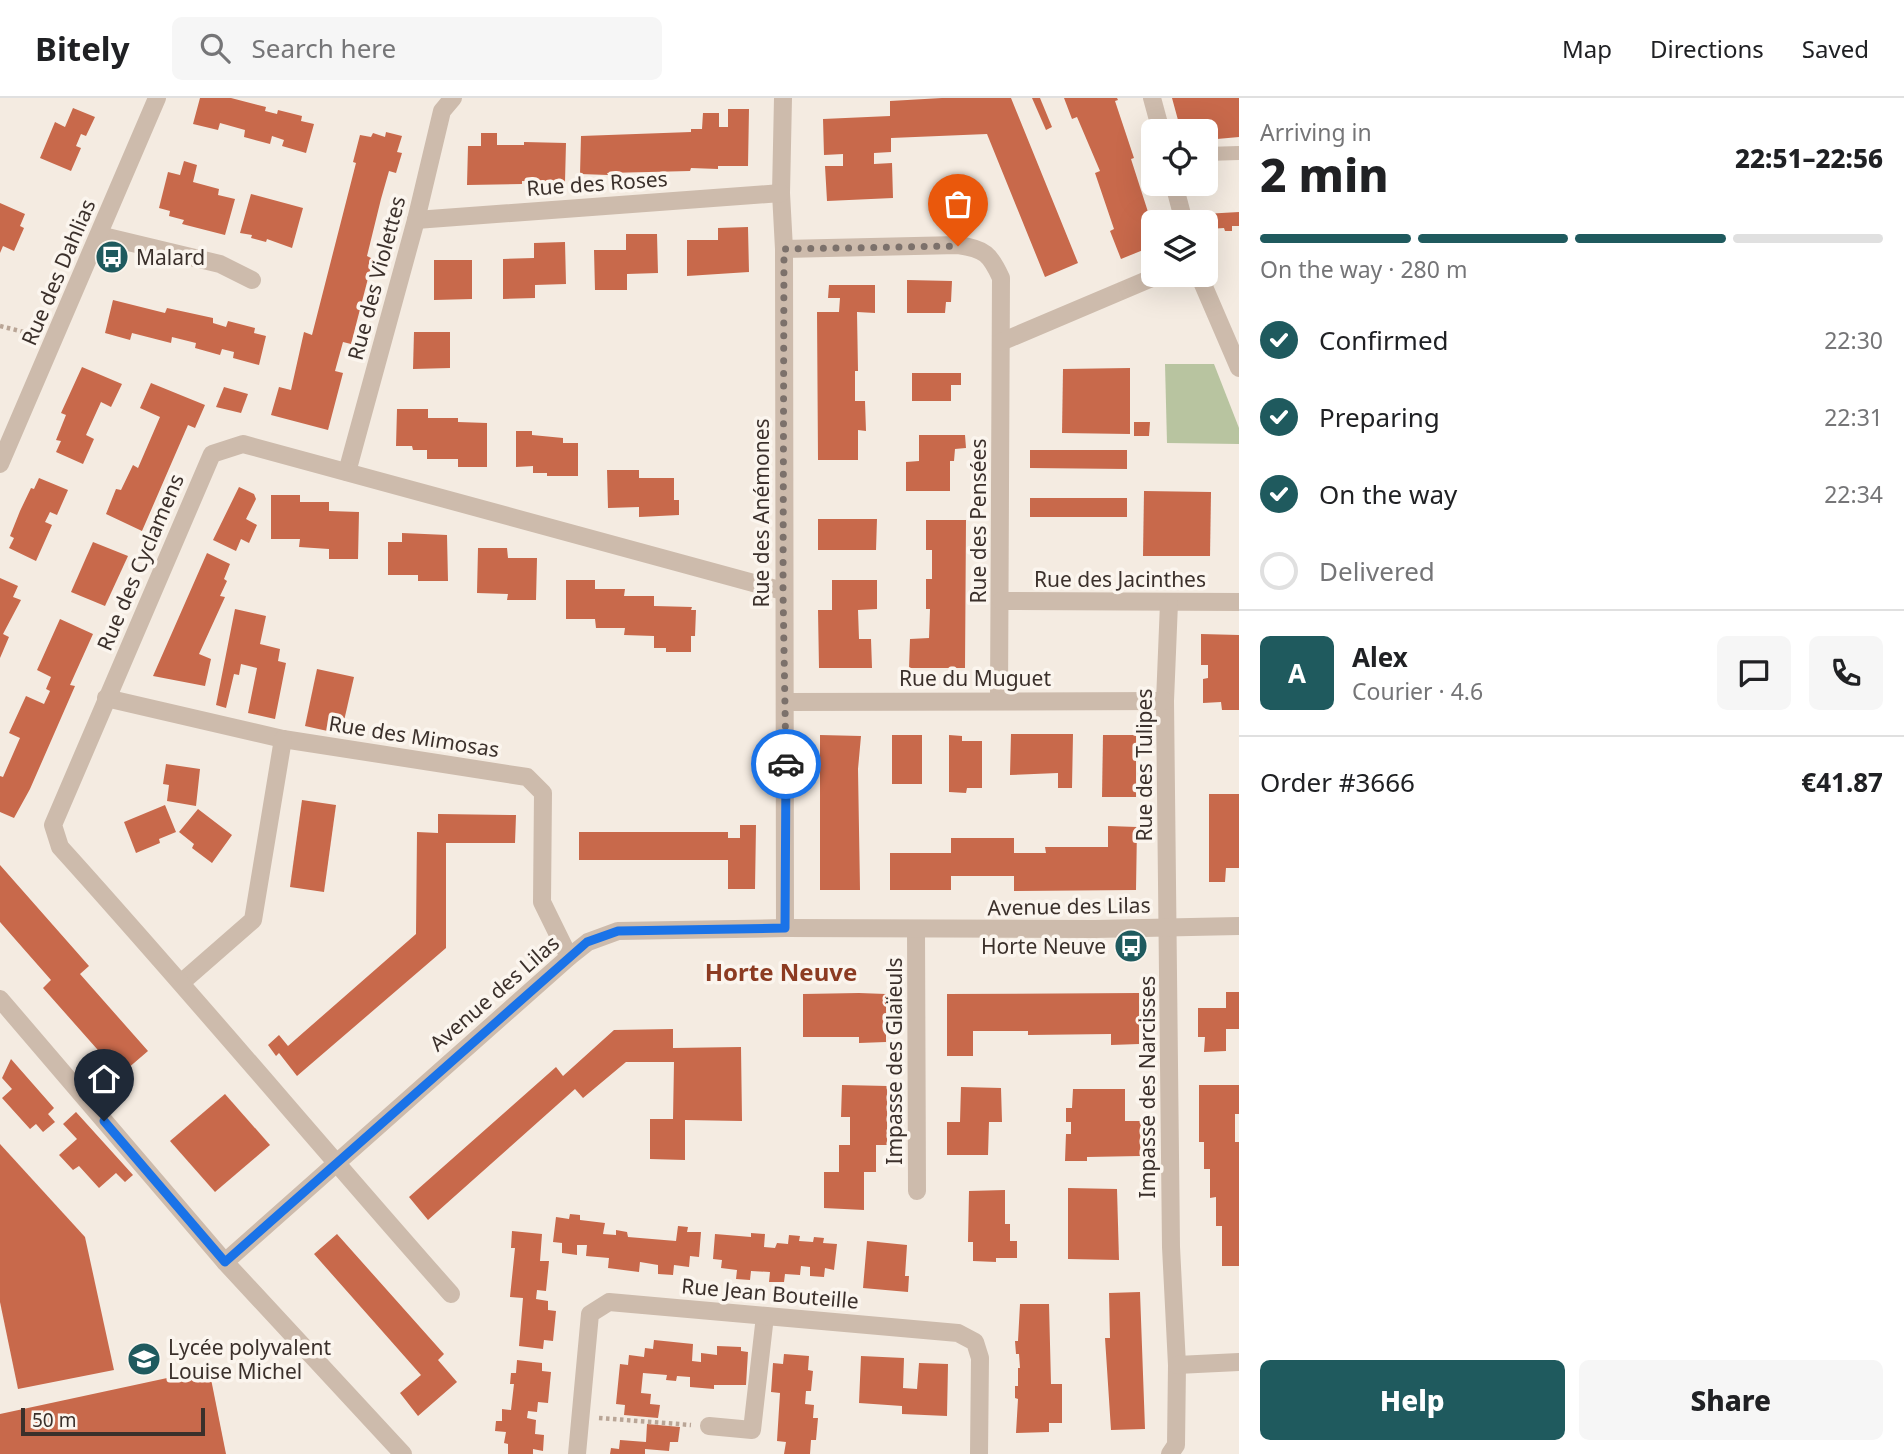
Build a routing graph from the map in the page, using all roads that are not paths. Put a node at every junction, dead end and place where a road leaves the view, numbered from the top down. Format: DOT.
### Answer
graph roads {
  1 [pos="157,98"];
  2 [pos="453,98"];
  3 [pos="783,98"];
  4 [pos="1152,98"];
  5 [pos="1158,119"];
  6 [pos="1239,153"];
  7 [pos="1218,154"];
  8 [pos="781,192"];
  9 [pos="416,220"];
  10 [pos="99,234"];
  11 [pos="784,249"];
  12 [pos="252,280"];
  13 [pos="1141,283"];
  14 [pos="1204,287"];
  15 [pos="1001,342"];
  16 [pos="1239,368"];
  17 [pos="0,464"];
  18 [pos="347,472"];
  19 [pos="783,591"];
  20 [pos="1001,601"];
  21 [pos="1239,601"];
  22 [pos="1169,603"];
  23 [pos="106,698"];
  24 [pos="999,700"];
  25 [pos="1165,701"];
  26 [pos="786,702"];
  27 [pos="283,738"];
  28 [pos="1239,926"];
  29 [pos="1168,927"];
  30 [pos="785,928"];
  31 [pos="915,930"];
  32 [pos="569,957"];
  33 [pos="182,982"];
  34 [pos="0,999"];
  35 [pos="336,1164"];
  36 [pos="917,1191"];
  37 [pos="225,1262"];
  38 [pos="451,1294"];
  39 [pos="765,1316"];
  40 [pos="1239,1362"];
  41 [pos="1177,1365"];
  42 [pos="709,1426"];
  43 [pos="403,1454"];
  44 [pos="577,1454"];
  45 [pos="979,1454"];
  46 [pos="1170,1454"];
  1 -- 10 [label="street, Rue des Dahlias"];
  2 -- 9 [label="street, Rue des Violettes"];
  3 -- 8 [label="street, Rue des Anémones"];
  4 -- 5 [label="street"];
  6 -- 7 [label="lane"];
  8 -- 9 [label="street, Rue des Roses"];
  8 -- 11 [label="street, Rue des Anémones"];
  9 -- 18 [label="street, Rue des Violettes"];
  10 -- 12 [label="street"];
  10 -- 17 [label="street, Rue des Dahlias"];
  11 -- 15 [label="street"];
  11 -- 19 [label="street, Rue des Anémones"];
  13 -- 15 [label="street"];
  14 -- 16 [label="street"];
  15 -- 20 [label="street, Rue des Pensées"];
  18 -- 19 [label="street, Rue des Cyclamens"];
  18 -- 23 [label="street, Rue des Cyclamens"];
  19 -- 26 [label="street, Rue des Anémones"];
  20 -- 22 [label="street, Rue des Jacinthes"];
  20 -- 24 [label="street, Rue des Pensées"];
  21 -- 22 [label="street, Rue des Jacinthes"];
  22 -- 25 [label="street, Rue des Tulipes"];
  23 -- 27 [label="street, Rue des Mimosas"];
  23 -- 33 [label="street, Rue des Cyclamens"];
  24 -- 25 [label="street, Rue du Muguet"];
  24 -- 26 [label="street, Rue du Muguet"];
  25 -- 29 [label="street, Rue des Tulipes"];
  26 -- 30 [label="street, Rue des Anémones"];
  27 -- 32 [label="street, Rue des Mimosas"];
  27 -- 33 [label="street"];
  28 -- 29 [label="street, Avenue des Lilas"];
  29 -- 31 [label="street, Avenue des Lilas"];
  29 -- 41 [label="street, Impasse des Narcisses"];
  30 -- 31 [label="street, Avenue des Lilas"];
  30 -- 32 [label="street, Avenue des Lilas"];
  31 -- 36 [label="street, Impasse des Glaïeuls"];
  32 -- 35 [label="street, Avenue des Lilas"];
  33 -- 35 [label="street, Rue des Cyclamens"];
  34 -- 37 [label="street"];
  35 -- 37 [label="street, Avenue des Lilas"];
  35 -- 38 [label="street, Rue des Cyclamens"];
  37 -- 43 [label="street"];
  39 -- 42 [label="street"];
  39 -- 44 [label="street, Rue Jean Bouteille"];
  39 -- 45 [label="street, Rue Jean Bouteille"];
  40 -- 41 [label="street"];
  41 -- 46 [label="street, Impasse des Narcisses"];
}
